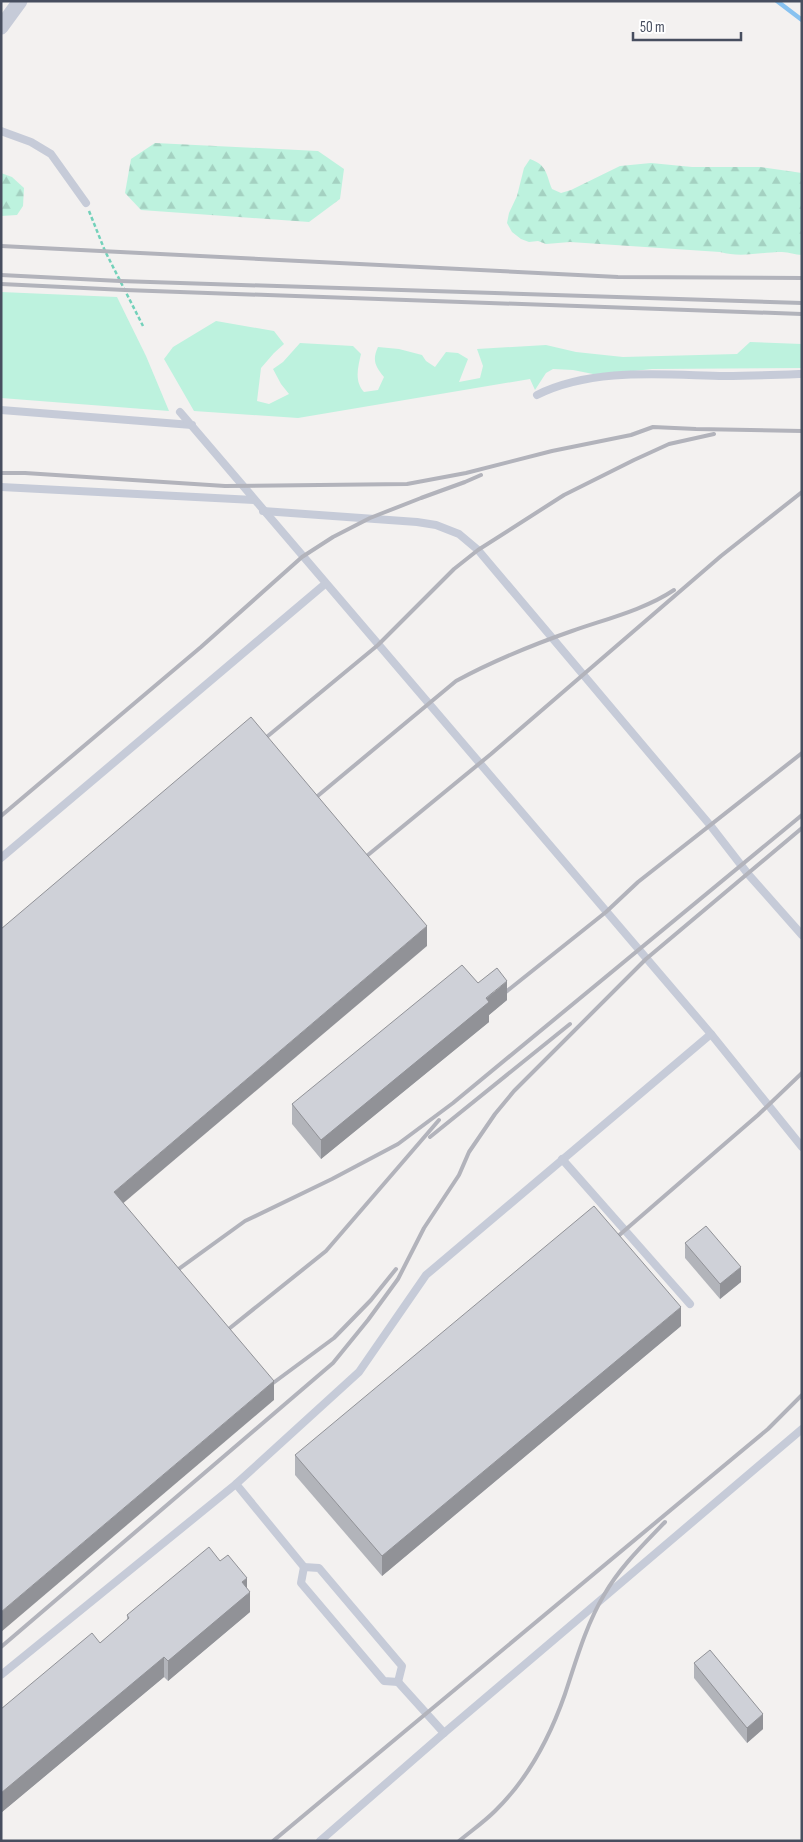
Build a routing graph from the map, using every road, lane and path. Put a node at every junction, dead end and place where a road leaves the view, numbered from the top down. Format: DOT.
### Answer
graph roads {
  1 [pos="20,1"];
  2 [pos="1,27"];
  3 [pos="1,132"];
  4 [pos="86,203"];
  5 [pos="143,326"];
  6 [pos="802,374"];
  7 [pos="537,395"];
  8 [pos="1,410"];
  9 [pos="180,412"];
  10 [pos="192,424"];
  11 [pos="1,487"];
  12 [pos="254,500"];
  13 [pos="263,511"];
  14 [pos="325,584"];
  15 [pos="1,858"];
  16 [pos="802,935"];
  17 [pos="711,1034"];
  18 [pos="802,1147"];
  19 [pos="562,1159"];
  20 [pos="690,1304"];
  21 [pos="802,1429"];
  22 [pos="236,1484"];
  23 [pos="304,1567"];
  24 [pos="1,1675"];
  25 [pos="398,1682"];
  26 [pos="444,1732"];
  27 [pos="320,1841"];
  1 -- 2 [label="street"];
  3 -- 4 [label="lane"];
  4 -- 5 [label="path"];
  6 -- 7 [label="lane"];
  8 -- 10 [label="lane"];
  9 -- 10 [label="lane"];
  10 -- 12 [label="lane"];
  11 -- 12 [label="lane"];
  12 -- 13 [label="lane"];
  13 -- 14 [label="lane"];
  13 -- 16 [label="lane"];
  14 -- 15 [label="lane"];
  14 -- 17 [label="lane"];
  17 -- 18 [label="lane"];
  17 -- 19 [label="lane"];
  19 -- 20 [label="lane"];
  19 -- 22 [label="lane"];
  21 -- 26 [label="lane"];
  22 -- 23 [label="lane"];
  22 -- 24 [label="lane"];
  23 -- 25 [label="lane"];
  23 -- 25 [label="lane"];
  25 -- 26 [label="lane"];
  26 -- 27 [label="lane"];
}
